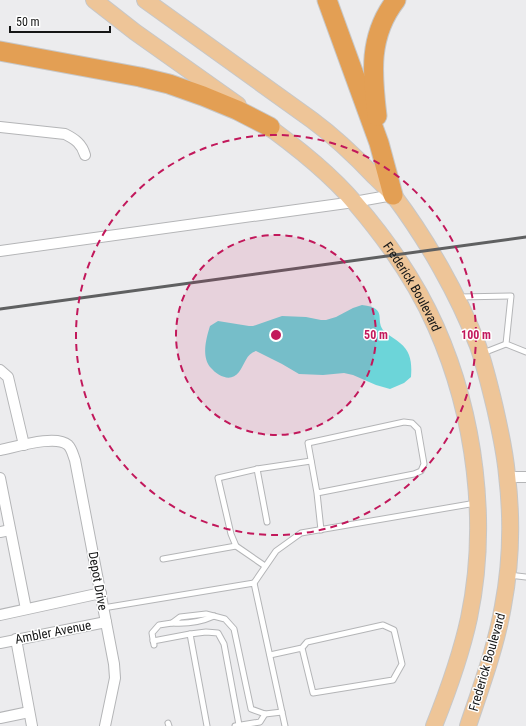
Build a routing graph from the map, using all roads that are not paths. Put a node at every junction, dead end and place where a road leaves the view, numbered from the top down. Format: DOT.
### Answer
graph roads {
  1 [pos="94,0"];
  2 [pos="145,0"];
  3 [pos="327,0"];
  4 [pos="396,0"];
  5 [pos="0,51"];
  6 [pos="0,127"];
  7 [pos="270,127"];
  8 [pos="379,143"];
  9 [pos="85,155"];
  10 [pos="393,195"];
  11 [pos="354,202"];
  12 [pos="0,251"];
  13 [pos="456,297"];
  14 [pos="506,344"];
  15 [pos="526,352"];
  16 [pos="480,354"];
  17 [pos="0,370"];
  18 [pos="24,445"];
  19 [pos="0,450"];
  20 [pos="311,461"];
  21 [pos="257,469"];
  22 [pos="507,475"];
  23 [pos="526,477"];
  24 [pos="0,478"];
  25 [pos="317,493"];
  26 [pos="477,502"];
  27 [pos="267,522"];
  28 [pos="322,530"];
  29 [pos="5,531"];
  30 [pos="236,546"];
  31 [pos="163,559"];
  32 [pos="265,566"];
  33 [pos="507,575"];
  34 [pos="526,577"];
  35 [pos="254,582"];
  36 [pos="101,593"];
  37 [pos="103,608"];
  38 [pos="26,609"];
  39 [pos="0,615"];
  40 [pos="106,622"];
  41 [pos="190,634"];
  42 [pos="16,639"];
  43 [pos="0,642"];
  44 [pos="302,648"];
  45 [pos="270,655"];
  46 [pos="29,712"];
  47 [pos="282,712"];
  48 [pos="265,714"];
  49 [pos="0,718"];
  50 [pos="32,726"];
  51 [pos="105,726"];
  52 [pos="207,726"];
  53 [pos="237,726"];
  54 [pos="285,726"];
  55 [pos="434,726"];
  56 [pos="468,726"];
  1 -- 7 [label="main road, Frederick Boulevard"];
  2 -- 10 [label="main road, Frederick Boulevard"];
  3 -- 8 [label="highway"];
  4 -- 8 [label="highway"];
  5 -- 7 [label="highway"];
  6 -- 9 [label="street"];
  7 -- 11 [label="main road, Frederick Boulevard"];
  8 -- 10 [label="highway"];
  10 -- 11 [label="street"];
  10 -- 13 [label="main road, Frederick Boulevard"];
  11 -- 12 [label="street"];
  11 -- 26 [label="main road, Frederick Boulevard"];
  13 -- 14 [label="lane"];
  13 -- 16 [label="main road, Frederick Boulevard"];
  14 -- 15 [label="lane"];
  14 -- 16 [label="lane"];
  16 -- 22 [label="main road, Frederick Boulevard"];
  17 -- 18 [label="street"];
  18 -- 19 [label="street"];
  18 -- 36 [label="street, Depot Drive"];
  20 -- 21 [label="lane"];
  20 -- 25 [label="lane"];
  20 -- 25 [label="lane"];
  21 -- 27 [label="lane"];
  21 -- 30 [label="lane"];
  22 -- 23 [label="street"];
  22 -- 33 [label="main road, Frederick Boulevard"];
  24 -- 29 [label="street"];
  25 -- 28 [label="lane"];
  26 -- 28 [label="lane"];
  26 -- 55 [label="main road, Frederick Boulevard"];
  28 -- 32 [label="lane"];
  29 -- 38 [label="street"];
  30 -- 31 [label="lane"];
  30 -- 32 [label="lane"];
  32 -- 35 [label="lane"];
  33 -- 34 [label="lane"];
  33 -- 56 [label="main road, Frederick Boulevard"];
  35 -- 37 [label="lane"];
  35 -- 45 [label="lane"];
  36 -- 37 [label="street, Depot Drive"];
  36 -- 38 [label="street"];
  37 -- 40 [label="street, Depot Drive"];
  38 -- 39 [label="street"];
  40 -- 42 [label="street, Ambler Avenue"];
  40 -- 51 [label="street, Depot Drive"];
  41 -- 48 [label="lane"];
  41 -- 52 [label="lane"];
  41 -- 53 [label="lane"];
  42 -- 43 [label="street, Ambler Avenue"];
  42 -- 46 [label="street"];
  44 -- 44 [label="lane"];
  44 -- 45 [label="lane"];
  45 -- 47 [label="lane"];
  46 -- 49 [label="street"];
  46 -- 50 [label="street"];
  47 -- 48 [label="lane"];
  47 -- 54 [label="lane"];
  48 -- 53 [label="lane"];
}
